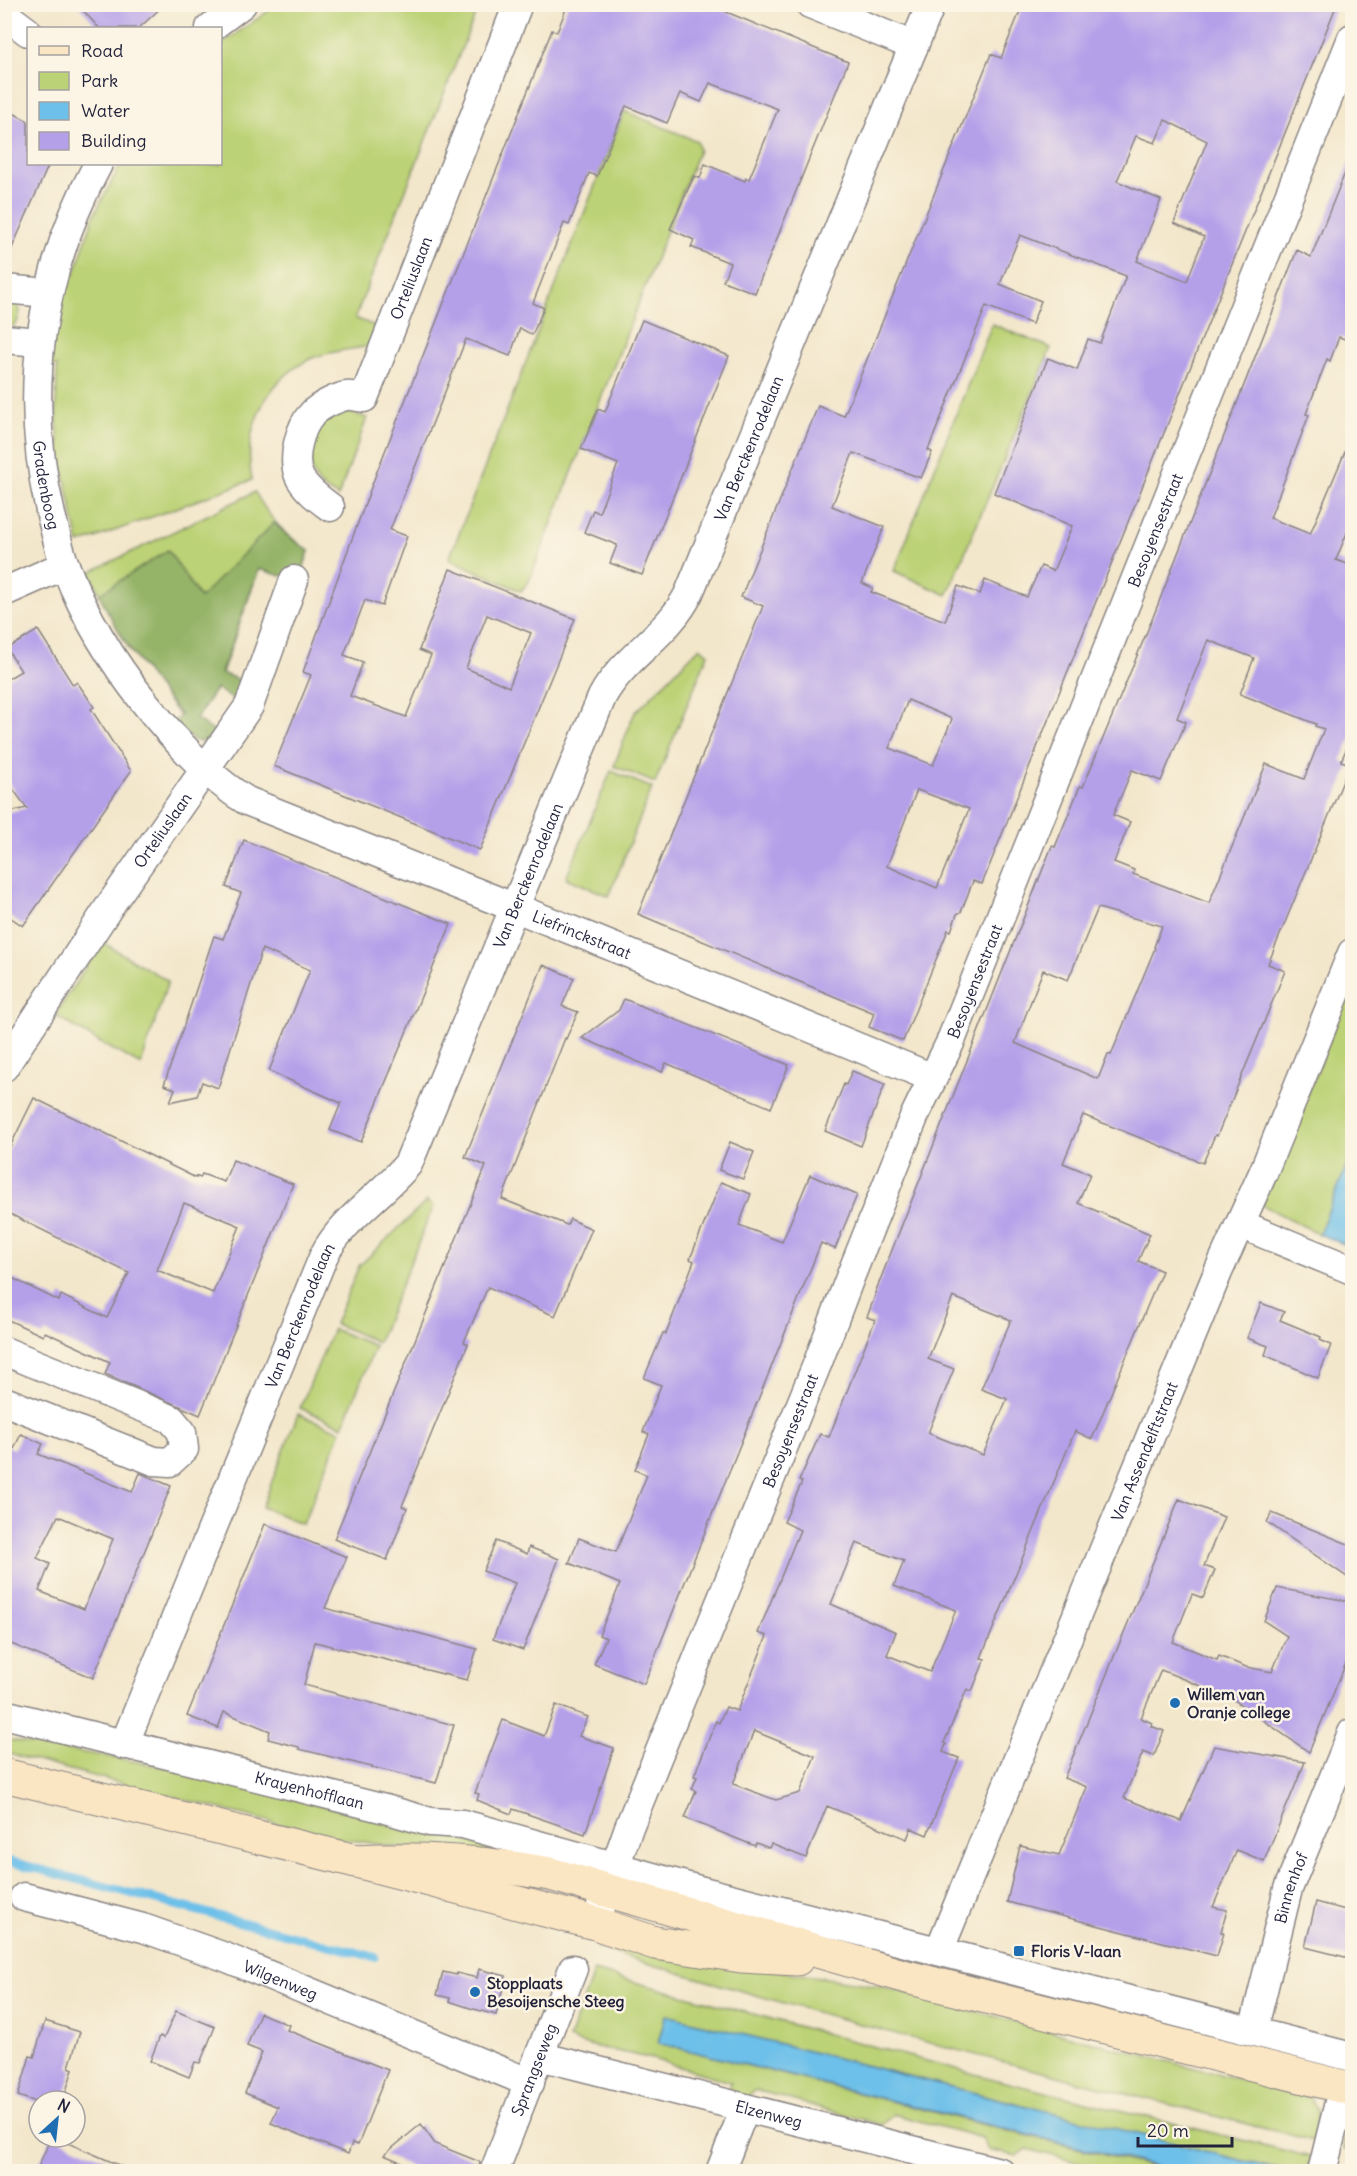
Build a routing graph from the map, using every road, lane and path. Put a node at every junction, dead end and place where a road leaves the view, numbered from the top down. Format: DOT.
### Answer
graph roads {
  1 [pos="242,4"];
  2 [pos="518,4"];
  3 [pos="810,4"];
  4 [pos="932,4"];
  5 [pos="211,27"];
  6 [pos="1353,38"];
  7 [pos="914,46"];
  8 [pos="98,165"];
  9 [pos="4,289"];
  10 [pos="48,293"];
  11 [pos="4,339"];
  12 [pos="40,342"];
  13 [pos="330,507"];
  14 [pos="65,565"];
  15 [pos="294,580"];
  16 [pos="4,592"];
  17 [pos="205,768"];
  18 [pos="514,908"];
  19 [pos="1353,953"];
  20 [pos="4,1067"];
  21 [pos="933,1078"];
  22 [pos="1240,1224"];
  23 [pos="1353,1270"];
  24 [pos="4,1351"];
  25 [pos="4,1401"];
  26 [pos="4,1714"];
  27 [pos="124,1744"];
  28 [pos="1350,1744"];
  29 [pos="4,1775"];
  30 [pos="356,1861"];
  31 [pos="611,1878"];
  32 [pos="24,1897"];
  33 [pos="595,1923"];
  34 [pos="939,1952"];
  35 [pos="859,1963"];
  36 [pos="573,1968"];
  37 [pos="1253,2031"];
  38 [pos="540,2056"];
  39 [pos="1349,2077"];
  40 [pos="530,2083"];
  41 [pos="745,2108"];
  42 [pos="1323,2167"];
  43 [pos="494,2172"];
  44 [pos="720,2172"];
  45 [pos="1000,2172"];
  1 -- 5 [label="street"];
  2 -- 13 [label="street, Orteliuslaan"];
  3 -- 7 [label="street"];
  4 -- 7 [label="street, Van Berckenrodelaan"];
  6 -- 21 [label="street, Besoyensestraat"];
  7 -- 18 [label="street, Van Berckenrodelaan"];
  8 -- 10 [label="street, Gradenboog"];
  9 -- 10 [label="street"];
  10 -- 12 [label="street, Gradenboog"];
  11 -- 12 [label="street"];
  12 -- 14 [label="street, Gradenboog"];
  14 -- 16 [label="street"];
  14 -- 17 [label="street, Gradenboog"];
  15 -- 17 [label="street, Orteliuslaan"];
  17 -- 18 [label="street, Liefrinckstraat"];
  17 -- 20 [label="street, Orteliuslaan"];
  18 -- 21 [label="street, Liefrinckstraat"];
  18 -- 27 [label="street, Van Berckenrodelaan"];
  19 -- 22 [label="street, Van Assendelftstraat"];
  21 -- 31 [label="street, Besoyensestraat"];
  22 -- 23 [label="street"];
  22 -- 34 [label="street, Van Assendelftstraat"];
  24 -- 25 [label="street"];
  26 -- 27 [label="street, Krayenhofflaan"];
  27 -- 31 [label="street, Krayenhofflaan"];
  28 -- 37 [label="street, Binnenhof"];
  29 -- 30 [label="street"];
  30 -- 31 [label="street"];
  30 -- 33 [label="street"];
  31 -- 33 [label="street, Besoyensestraat"];
  31 -- 34 [label="street"];
  31 -- 35 [label="street"];
  32 -- 40 [label="street, Wilgenweg"];
  33 -- 35 [label="street"];
  34 -- 37 [label="street"];
  35 -- 39 [label="street"];
  36 -- 38 [label="street, Sprangseweg"];
  37 -- 39 [label="street"];
  38 -- 40 [label="street, Sprangseweg"];
  38 -- 41 [label="street, Elzenweg"];
  39 -- 42 [label="street"];
  40 -- 43 [label="street, Sprangseweg"];
  41 -- 44 [label="street"];
  41 -- 45 [label="street, Elzenweg"];
}
